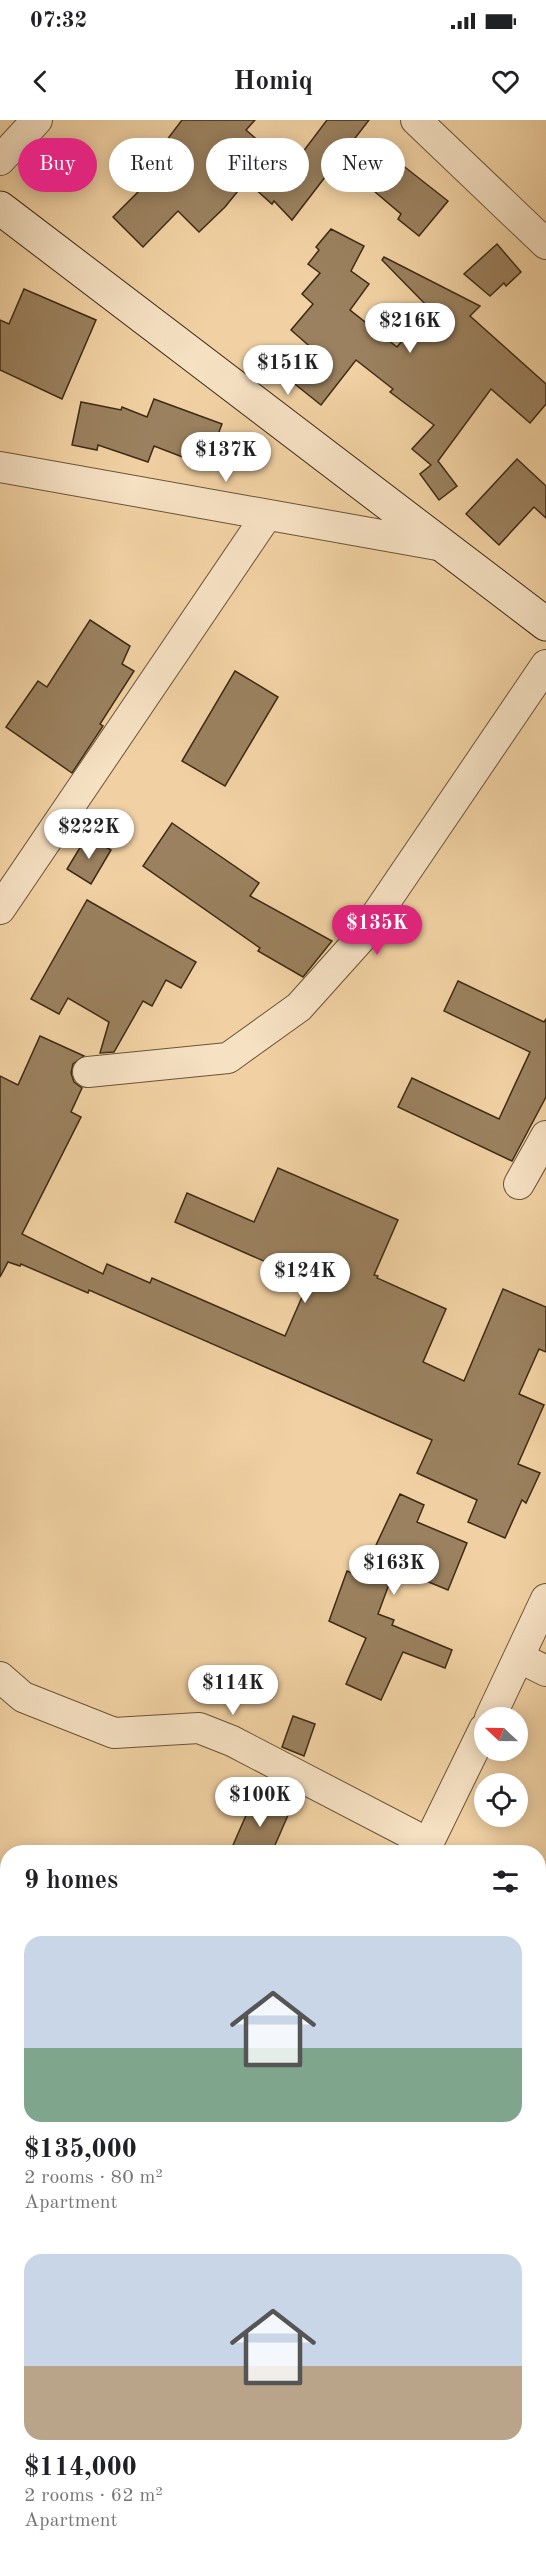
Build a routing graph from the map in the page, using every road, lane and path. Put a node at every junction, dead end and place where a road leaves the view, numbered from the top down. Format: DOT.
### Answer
graph roads {
  1 [pos="37,120"];
  2 [pos="416,120"];
  3 [pos="0,160"];
  4 [pos="0,208"];
  5 [pos="546,244"];
  6 [pos="0,467"];
  7 [pos="267,515"];
  8 [pos="443,546"];
  9 [pos="546,624"];
  10 [pos="546,665"];
  11 [pos="0,909"];
  12 [pos="88,1072"];
  13 [pos="546,1136"];
  14 [pos="519,1184"];
  15 [pos="546,1599"];
  16 [pos="520,1658"];
  17 [pos="546,1671"];
  18 [pos="0,1677"];
  19 [pos="496,1707"];
  20 [pos="474,1750"];
  21 [pos="421,1845"];
  22 [pos="427,1845"];
  1 -- 3 [label="street"];
  2 -- 5 [label="street"];
  4 -- 8 [label="street"];
  6 -- 7 [label="street"];
  7 -- 8 [label="street"];
  7 -- 11 [label="street"];
  8 -- 9 [label="street"];
  10 -- 12 [label="street"];
  13 -- 14 [label="street"];
  15 -- 16 [label="street"];
  16 -- 17 [label="street"];
  16 -- 19 [label="street"];
  18 -- 21 [label="street"];
  20 -- 22 [label="street"];
}
